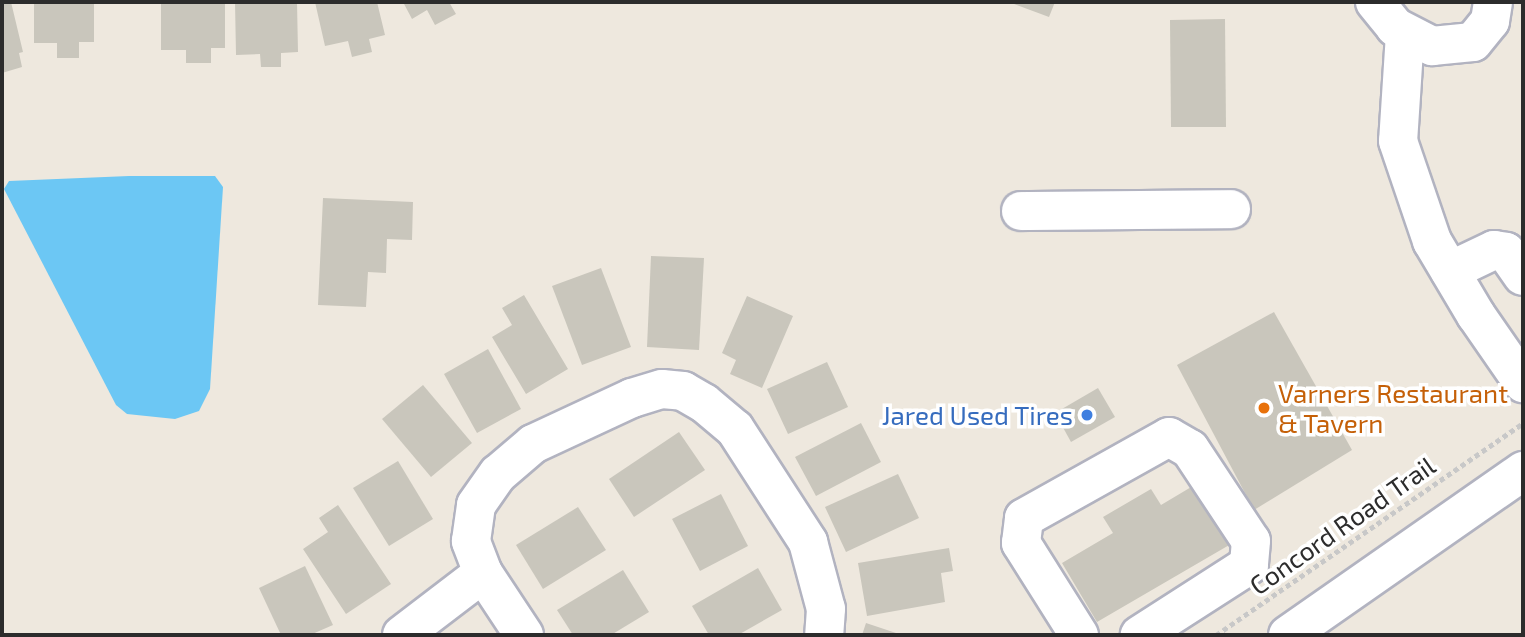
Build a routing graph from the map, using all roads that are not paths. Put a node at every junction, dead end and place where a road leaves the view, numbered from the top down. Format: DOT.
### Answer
graph roads {
  1 [pos="1375,2"];
  2 [pos="1492,8"];
  3 [pos="1405,34"];
  4 [pos="1231,209"];
  5 [pos="1021,211"];
  6 [pos="1450,271"];
  7 [pos="1523,276"];
  8 [pos="1523,383"];
  9 [pos="1523,471"];
  10 [pos="483,573"];
  11 [pos="1190,621"];
  12 [pos="402,635"];
  13 [pos="524,635"];
  14 [pos="824,635"];
  15 [pos="1079,635"];
  16 [pos="1140,635"];
  17 [pos="1289,635"];
  1 -- 3 [label="street"];
  2 -- 3 [label="street"];
  3 -- 6 [label="street"];
  4 -- 5 [label="street"];
  6 -- 7 [label="street"];
  6 -- 8 [label="street"];
  9 -- 17 [label="street"];
  10 -- 12 [label="street"];
  10 -- 13 [label="street"];
  10 -- 14 [label="street"];
  11 -- 15 [label="street"];
  11 -- 16 [label="street"];
}
